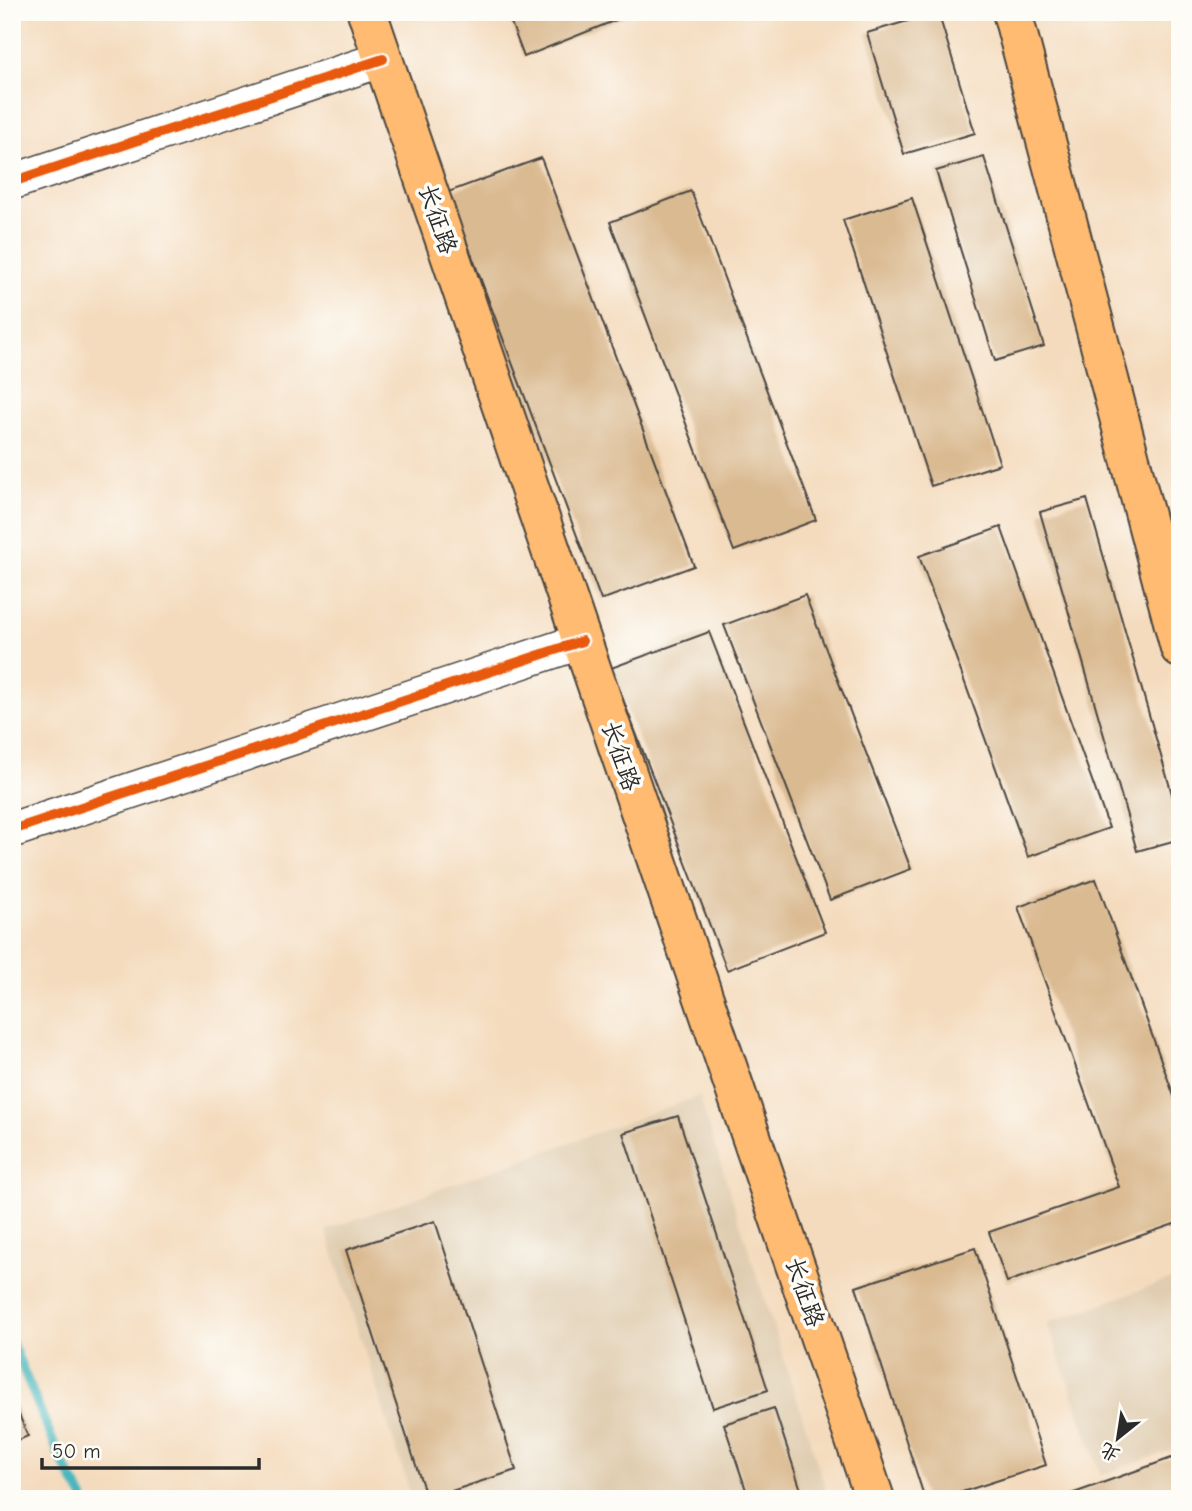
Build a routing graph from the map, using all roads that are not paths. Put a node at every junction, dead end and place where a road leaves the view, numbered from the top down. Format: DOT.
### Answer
graph roads {
  1 [pos="367,12"];
  2 [pos="1012,12"];
  3 [pos="383,59"];
  4 [pos="12,182"];
  5 [pos="582,641"];
  6 [pos="1180,648"];
  7 [pos="12,830"];
  8 [pos="875,1499"];
  1 -- 3 [label="main road, 长征路"];
  2 -- 6 [label="main road"];
  3 -- 4 [label="street"];
  3 -- 5 [label="main road, 长征路"];
  5 -- 7 [label="street"];
  5 -- 8 [label="main road, 长征路"];
}
